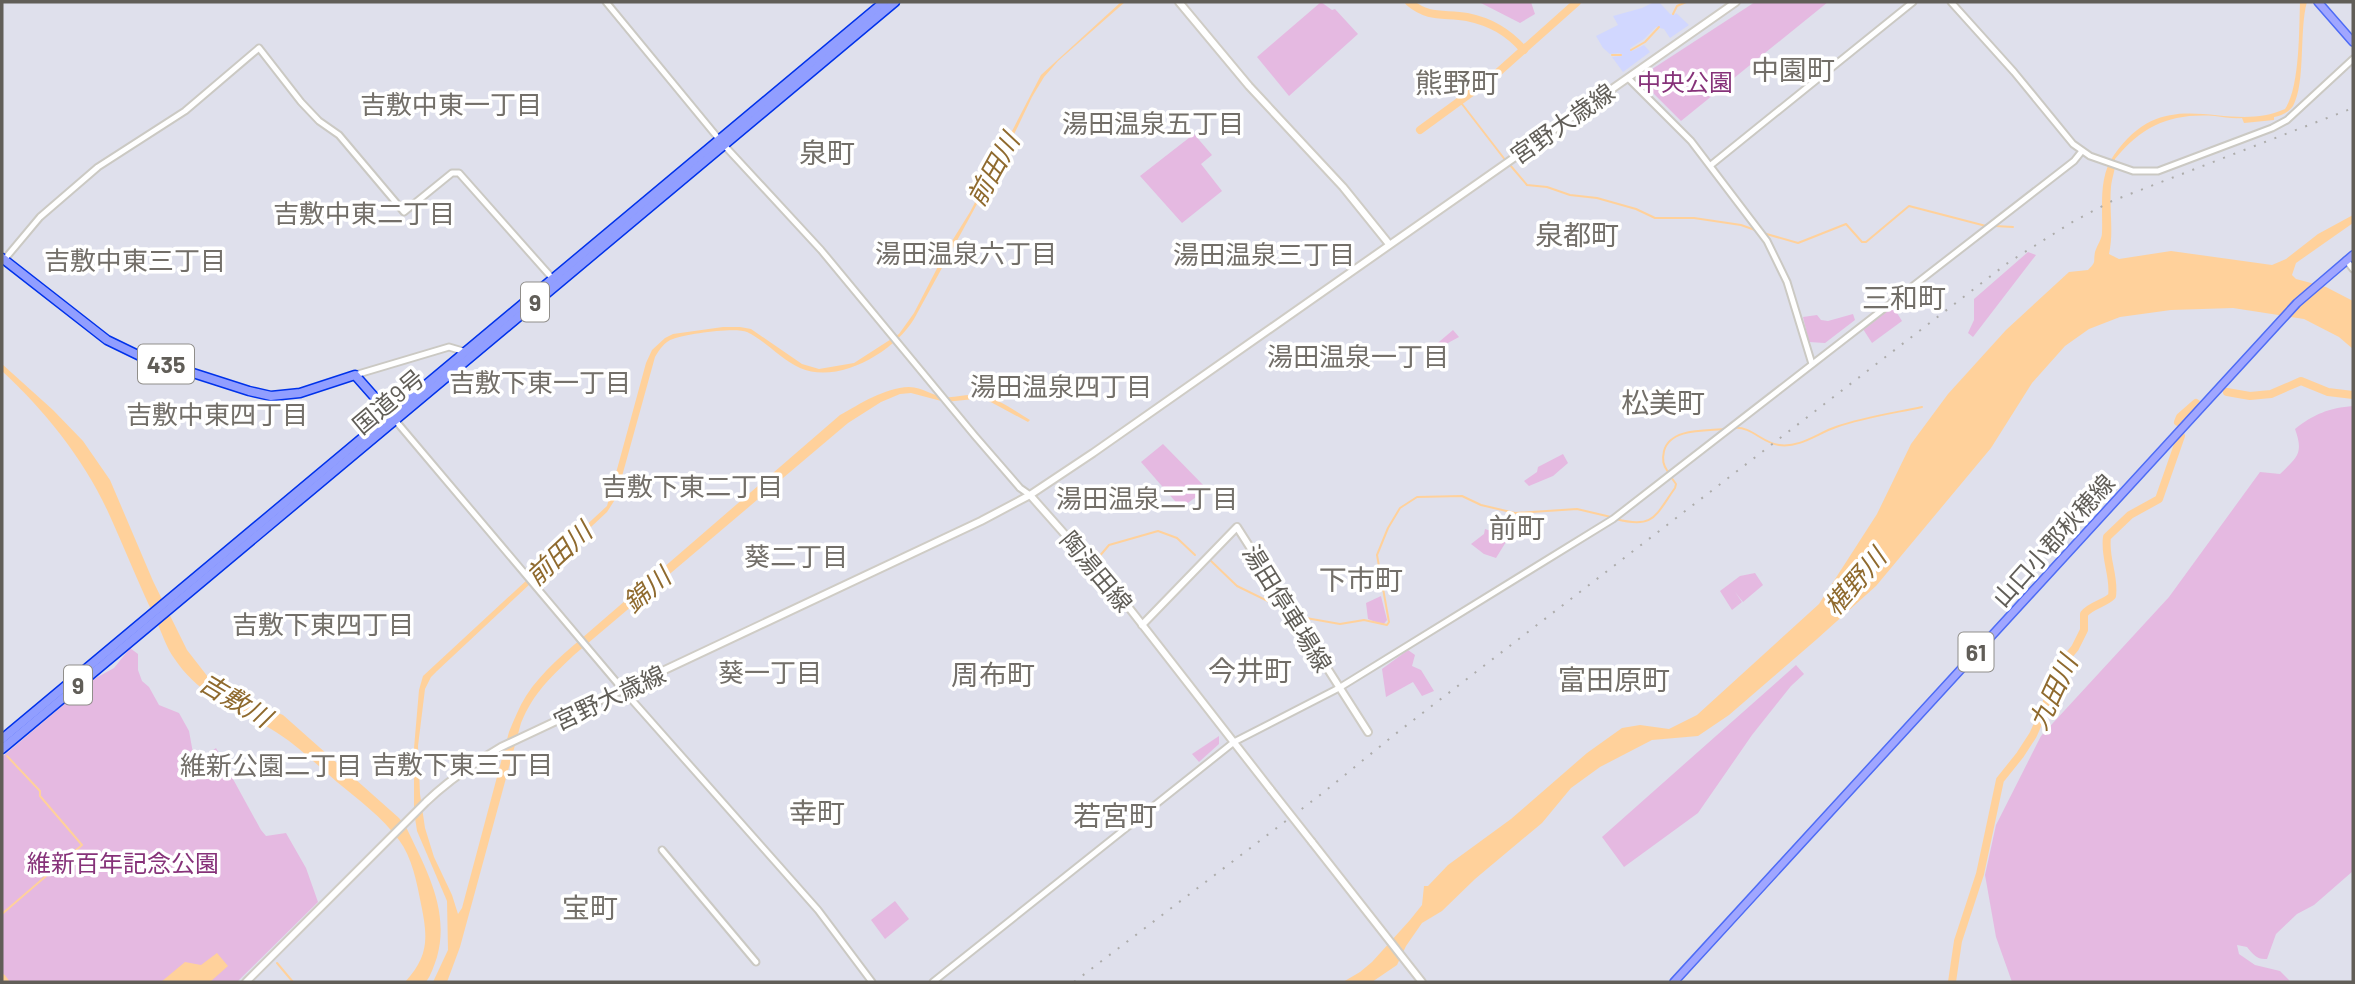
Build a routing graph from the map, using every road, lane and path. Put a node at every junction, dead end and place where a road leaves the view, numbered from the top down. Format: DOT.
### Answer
graph roads {
  1 [pos="606,2"];
  2 [pos="884,2"];
  3 [pos="895,2"];
  4 [pos="1180,2"];
  5 [pos="1736,2"];
  6 [pos="1913,2"];
  7 [pos="1951,2"];
  8 [pos="2318,2"];
  9 [pos="2353,42"];
  10 [pos="2353,59"];
  11 [pos="1628,78"];
  12 [pos="721,142"];
  13 [pos="2082,151"];
  14 [pos="1711,165"];
  15 [pos="1389,244"];
  16 [pos="2350,258"];
  17 [pos="3,259"];
  18 [pos="2353,269"];
  19 [pos="555,281"];
  20 [pos="469,353"];
  21 [pos="1812,364"];
  22 [pos="355,375"];
  23 [pos="393,417"];
  24 [pos="1030,495"];
  25 [pos="153,617"];
  26 [pos="1142,625"];
  27 [pos="1339,688"];
  28 [pos="624,691"];
  29 [pos="1368,732"];
  30 [pos="2,739"];
  31 [pos="1234,742"];
  32 [pos="2,749"];
  33 [pos="663,850"];
  34 [pos="756,962"];
  35 [pos="246,982"];
  36 [pos="872,982"];
  37 [pos="933,982"];
  38 [pos="1422,982"];
  39 [pos="1674,982"];
  1 -- 12 [label="street"];
  2 -- 12 [label="highway, 国道9号 / 9"];
  3 -- 12 [label="highway, 国道9号 / 9"];
  4 -- 15 [label="main road"];
  5 -- 11 [label="main road, 宮野大歳線"];
  6 -- 14 [label="street"];
  7 -- 13 [label="street"];
  8 -- 9 [label="main road"];
  10 -- 13 [label="street"];
  11 -- 14 [label="street"];
  11 -- 15 [label="main road, 宮野大歳線"];
  12 -- 19 [label="highway, 国道9号 / 9"];
  12 -- 24 [label="street"];
  13 -- 21 [label="street"];
  14 -- 21 [label="street"];
  15 -- 24 [label="main road"];
  16 -- 18 [label="street"];
  16 -- 39 [label="main road, 山口小郡秋穂線 / 61"];
  17 -- 19 [label="street"];
  17 -- 22 [label="highway, 435"];
  19 -- 20 [label="highway, 国道9号 / 9"];
  20 -- 22 [label="street"];
  20 -- 23 [label="highway, 国道9号 / 9"];
  21 -- 27 [label="street"];
  22 -- 23 [label="highway"];
  23 -- 25 [label="highway, 国道9号 / 9"];
  23 -- 28 [label="street"];
  24 -- 26 [label="main road, 陶湯田線"];
  24 -- 28 [label="main road, 宮野大歳線"];
  25 -- 30 [label="highway, 国道9号 / 9"];
  25 -- 32 [label="highway, 国道9号 / 9"];
  26 -- 27 [label="main road, 湯田停車場線"];
  26 -- 31 [label="main road, 陶湯田線"];
  27 -- 29 [label="main road, 湯田停車場線"];
  27 -- 31 [label="street"];
  28 -- 35 [label="main road, 宮野大歳線"];
  28 -- 36 [label="street"];
  31 -- 37 [label="street"];
  31 -- 38 [label="main road, 陶湯田線, bridge"];
  33 -- 34 [label="street"];
}
